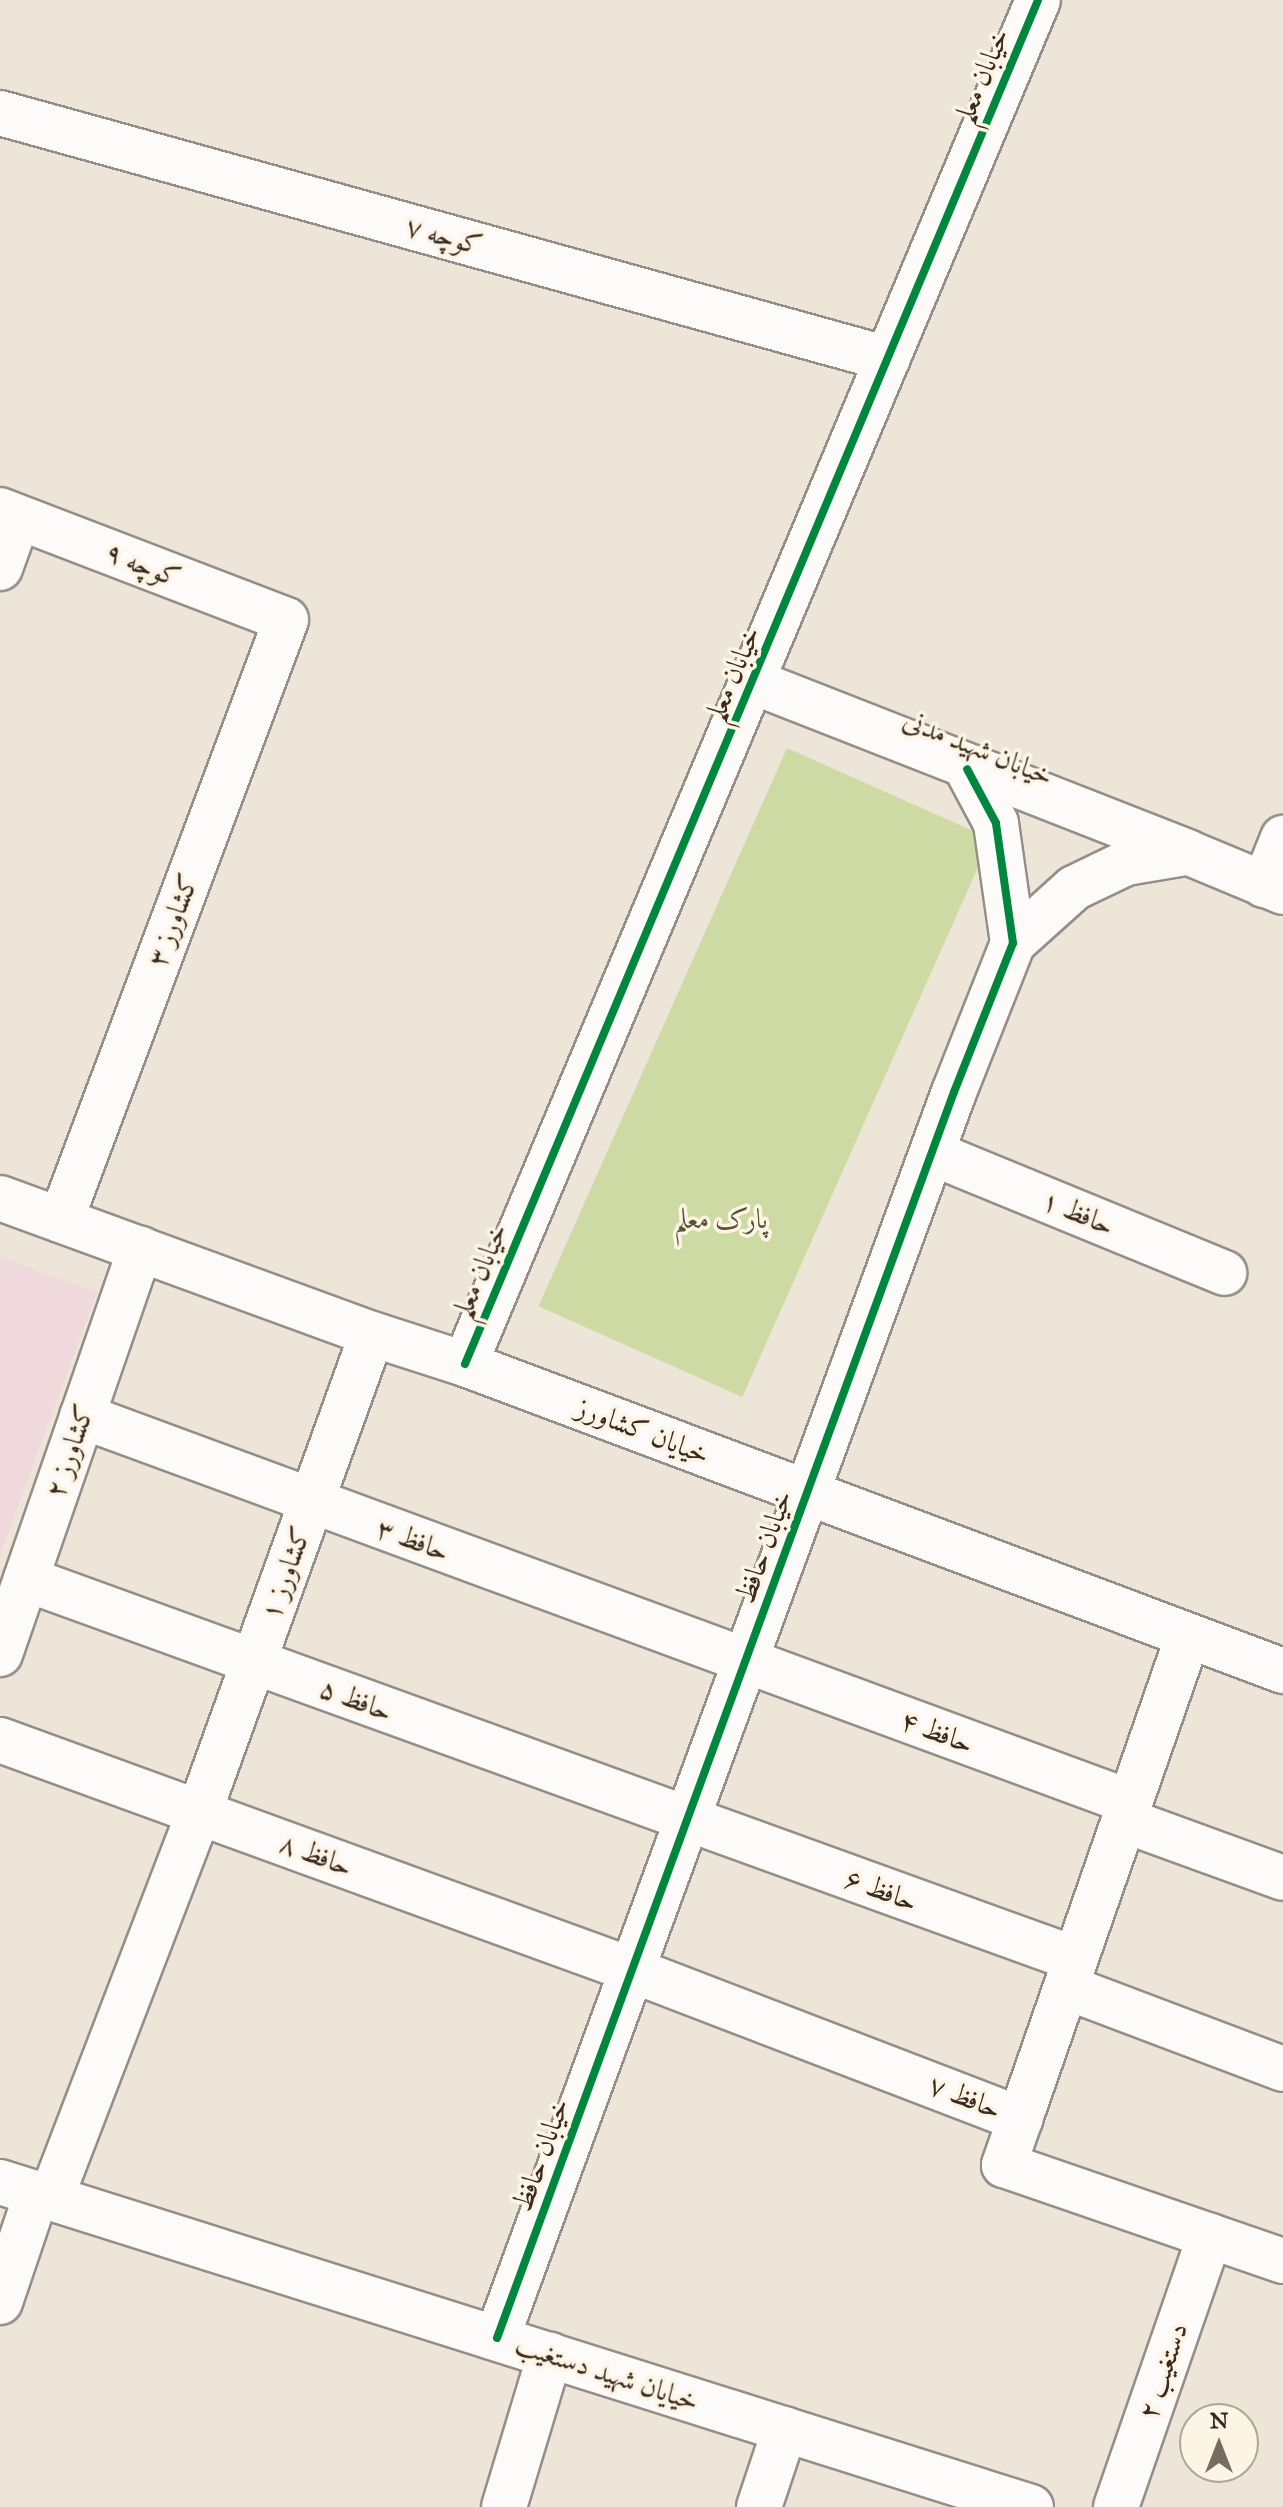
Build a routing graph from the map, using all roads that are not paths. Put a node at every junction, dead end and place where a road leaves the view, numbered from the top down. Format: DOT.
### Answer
graph roads {
  1 [pos="1038,0"];
  2 [pos="0,113"];
  3 [pos="888,359"];
  4 [pos="9,514"];
  5 [pos="0,568"];
  6 [pos="286,620"];
  7 [pos="754,682"];
  8 [pos="967,769"];
  9 [pos="1283,838"];
  10 [pos="1187,852"];
  11 [pos="1274,888"];
  12 [pos="1013,943"];
  13 [pos="932,1153"];
  14 [pos="0,1198"];
  15 [pos="61,1220"];
  16 [pos="140,1249"];
  17 [pos="1224,1273"];
  18 [pos="372,1334"];
  19 [pos="465,1364"];
  20 [pos="82,1416"];
  21 [pos="807,1493"];
  22 [pos="311,1502"];
  23 [pos="26,1579"];
  24 [pos="1188,1636"];
  25 [pos="0,1654"];
  26 [pos="253,1662"];
  27 [pos="745,1663"];
  28 [pos="1283,1671"];
  29 [pos="0,1740"];
  30 [pos="1127,1811"];
  31 [pos="199,1813"];
  32 [pos="687,1820"];
  33 [pos="1283,1878"];
  34 [pos="632,1970"];
  35 [pos="1071,1973"];
  36 [pos="1283,2069"];
  37 [pos="1020,2119"];
  38 [pos="29,2191"];
  39 [pos="1210,2236"];
  40 [pos="1283,2261"];
  41 [pos="0,2302"];
  42 [pos="497,2338"];
  43 [pos="550,2355"];
  44 [pos="785,2429"];
  45 [pos="504,2507"];
  46 [pos="759,2507"];
  47 [pos="1031,2507"];
  48 [pos="1116,2507"];
  1 -- 3 [label="street, خیابان معلم"];
  2 -- 3 [label="street, کوچه ۷"];
  3 -- 7 [label="street, خیابان معلم"];
  4 -- 5 [label="street"];
  4 -- 6 [label="street, کوچه ۹"];
  6 -- 15 [label="street, کشاورز ۳"];
  7 -- 8 [label="street, خیابان شهید مدنی"];
  7 -- 19 [label="street, خیابان معلم"];
  8 -- 10 [label="street, خیابان شهید مدنی"];
  8 -- 12 [label="street, خیابان حافظ"];
  9 -- 11 [label="street"];
  10 -- 11 [label="street, خیابان شهید مدنی"];
  10 -- 12 [label="street"];
  12 -- 13 [label="street, خیابان حافظ"];
  13 -- 17 [label="street, حافظ ۱"];
  13 -- 21 [label="street, خیابان حافظ"];
  14 -- 15 [label="street, خیایان کشاورز"];
  15 -- 16 [label="street, خیایان کشاورز"];
  16 -- 18 [label="street, خیایان کشاورز"];
  16 -- 20 [label="street, کشاورز ۲"];
  18 -- 19 [label="street, خیایان کشاورز"];
  18 -- 22 [label="street, کشاورز ۱"];
  19 -- 21 [label="street, خیایان کشاورز"];
  20 -- 22 [label="street, حافظ ۳"];
  20 -- 23 [label="street, کشاورز ۲"];
  21 -- 24 [label="street, خیایان کشاورز"];
  21 -- 27 [label="street, خیابان حافظ"];
  22 -- 26 [label="street, کشاورز ۱"];
  22 -- 27 [label="street, حافظ ۳"];
  23 -- 25 [label="street, کشاورز ۲"];
  23 -- 26 [label="street, حافظ ۵"];
  24 -- 28 [label="street, خیایان کشاورز"];
  24 -- 30 [label="street"];
  26 -- 31 [label="street, کشاورز ۱"];
  26 -- 32 [label="street, حافظ ۵"];
  27 -- 30 [label="street, حافظ ۴"];
  27 -- 32 [label="street, خیابان حافظ"];
  29 -- 31 [label="street, حافظ ۸"];
  30 -- 33 [label="street, حافظ ۴"];
  30 -- 35 [label="street"];
  31 -- 34 [label="street, حافظ ۸"];
  31 -- 38 [label="street, کشاورز ۱"];
  32 -- 34 [label="street, خیابان حافظ"];
  32 -- 35 [label="street, حافظ ۶"];
  34 -- 37 [label="street, حافظ ۷"];
  34 -- 42 [label="street, خیابان حافظ"];
  35 -- 36 [label="street, حافظ ۶"];
  35 -- 37 [label="street"];
  37 -- 39 [label="street, حافظ ۷"];
  38 -- 41 [label="street, کشاورز ۱"];
  38 -- 42 [label="street, خیایان شهید دستغیب"];
  39 -- 40 [label="street, حافظ ۷"];
  39 -- 48 [label="street, دستغیب ۲"];
  42 -- 43 [label="street, خیایان شهید دستغیب"];
  43 -- 44 [label="street, خیایان شهید دستغیب"];
  43 -- 45 [label="street"];
  44 -- 46 [label="street"];
  44 -- 47 [label="street, خیایان شهید دستغیب"];
}
